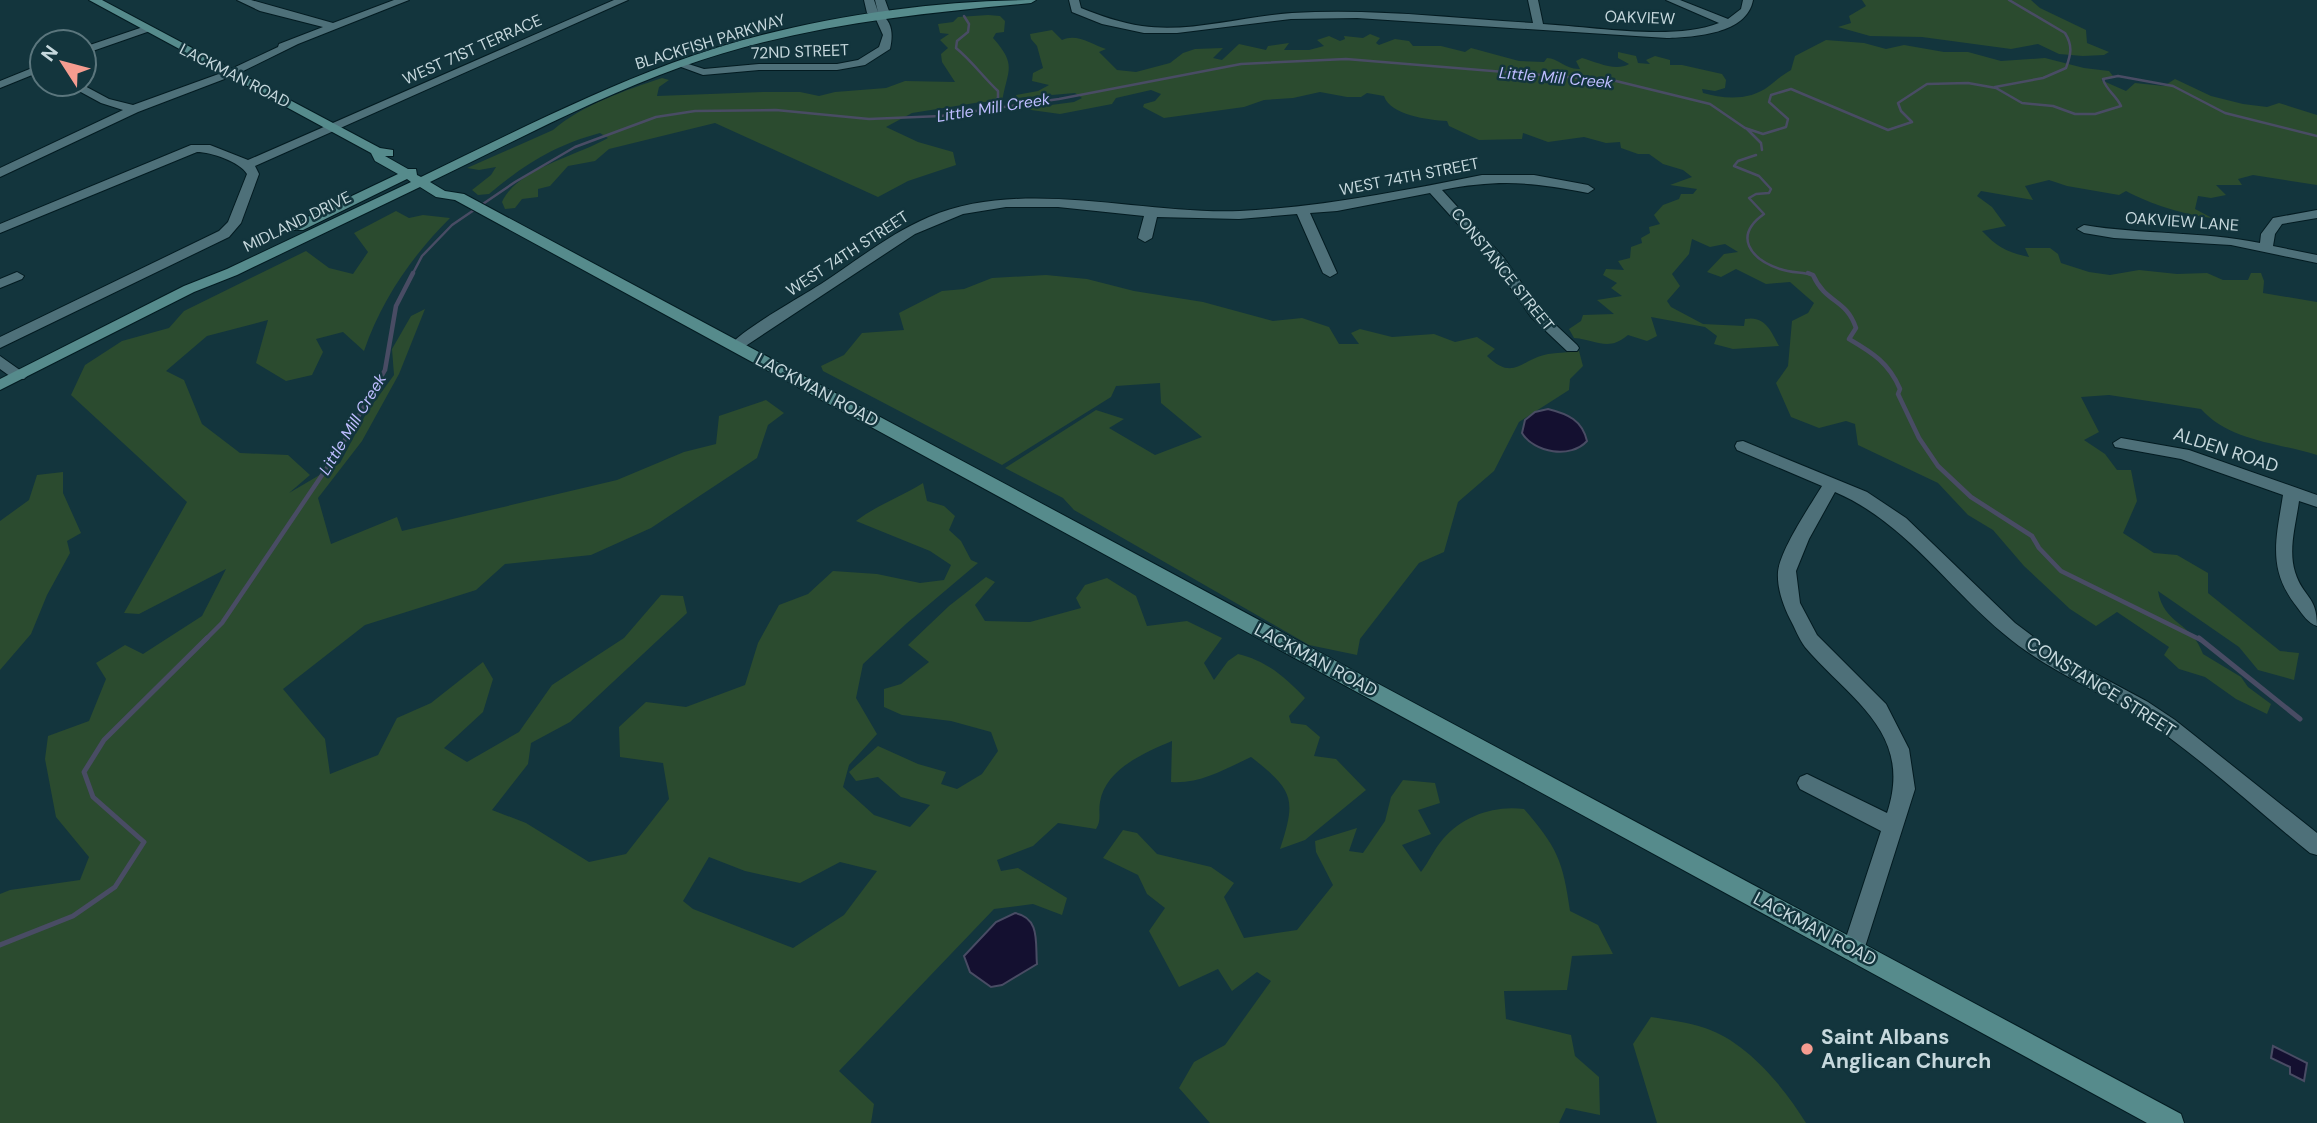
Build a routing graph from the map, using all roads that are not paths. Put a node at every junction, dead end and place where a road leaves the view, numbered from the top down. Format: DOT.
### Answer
graph roads {
  1 [pos="94,0"];
  2 [pos="404,0"];
  3 [pos="623,0"];
  4 [pos="869,0"];
  5 [pos="976,0"];
  6 [pos="1031,0"];
  7 [pos="1074,0"];
  8 [pos="1086,0"];
  9 [pos="1533,0"];
  10 [pos="1671,0"];
  11 [pos="1748,0"];
  12 [pos="246,1"];
  13 [pos="1396,1"];
  14 [pos="879,10"];
  15 [pos="1089,14"];
  16 [pos="1390,16"];
  17 [pos="1729,23"];
  18 [pos="333,27"];
  19 [pos="1539,28"];
  20 [pos="146,29"];
  21 [pos="98,46"];
  22 [pos="679,64"];
  23 [pos="227,70"];
  24 [pos="28,73"];
  25 [pos="0,85"];
  26 [pos="98,97"];
  27 [pos="134,109"];
  28 [pos="334,127"];
  29 [pos="248,165"];
  30 [pos="0,173"];
  31 [pos="419,176"];
  32 [pos="1434,189"];
  33 [pos="1588,189"];
  34 [pos="1151,212"];
  35 [pos="1303,212"];
  36 [pos="2317,214"];
  37 [pos="0,229"];
  38 [pos="2084,229"];
  39 [pos="1144,239"];
  40 [pos="2266,248"];
  41 [pos="2317,259"];
  42 [pos="1330,273"];
  43 [pos="17,276"];
  44 [pos="0,284"];
  45 [pos="0,344"];
  46 [pos="736,346"];
  47 [pos="1572,348"];
  48 [pos="0,361"];
  49 [pos="19,376"];
  50 [pos="0,385"];
  51 [pos="2121,443"];
  52 [pos="1743,446"];
  53 [pos="1832,483"];
  54 [pos="2292,492"];
  55 [pos="2317,501"];
  56 [pos="2317,619"];
  57 [pos="1807,783"];
  58 [pos="1894,827"];
  59 [pos="2317,846"];
  60 [pos="1853,950"];
  61 [pos="2172,1123"];
  1 -- 20 [label="main road, LACKMAN ROAD"];
  2 -- 18 [label="street"];
  3 -- 28 [label="street, WEST 71ST TERRACE"];
  4 -- 14 [label="street"];
  5 -- 14 [label="main road, BLACKFISH PARKWAY"];
  6 -- 14 [label="main road, BLACKFISH PARKWAY"];
  7 -- 15 [label="street, OAKVIEW"];
  8 -- 15 [label="street"];
  9 -- 19 [label="street"];
  10 -- 17 [label="street"];
  11 -- 17 [label="street"];
  12 -- 18 [label="street"];
  13 -- 16 [label="street"];
  14 -- 22 [label="main road, BLACKFISH PARKWAY"];
  14 -- 22 [label="street, 72ND STREET"];
  14 -- 31 [label="main road, BLACKFISH PARKWAY"];
  15 -- 16 [label="street, OAKVIEW"];
  16 -- 19 [label="street, OAKVIEW"];
  17 -- 19 [label="street, OAKVIEW"];
  18 -- 23 [label="street"];
  20 -- 21 [label="street"];
  20 -- 23 [label="main road, LACKMAN ROAD"];
  22 -- 31 [label="main road, BLACKFISH PARKWAY"];
  23 -- 27 [label="street"];
  23 -- 28 [label="main road, LACKMAN ROAD"];
  24 -- 25 [label="street"];
  26 -- 27 [label="street"];
  27 -- 30 [label="street"];
  28 -- 29 [label="street, WEST 71ST TERRACE"];
  28 -- 31 [label="main road, LACKMAN ROAD"];
  29 -- 37 [label="street"];
  29 -- 45 [label="street"];
  31 -- 46 [label="main road, LACKMAN ROAD"];
  31 -- 49 [label="main road, MIDLAND DRIVE"];
  32 -- 33 [label="street, WEST 74TH STREET"];
  32 -- 35 [label="street, WEST 74TH STREET"];
  32 -- 47 [label="street, CONSTANCE STREET"];
  34 -- 35 [label="street, WEST 74TH STREET"];
  34 -- 39 [label="street"];
  34 -- 46 [label="street, WEST 74TH STREET"];
  35 -- 42 [label="street"];
  36 -- 40 [label="street"];
  38 -- 40 [label="street, OAKVIEW LANE"];
  40 -- 41 [label="street, OAKVIEW LANE"];
  43 -- 44 [label="street"];
  46 -- 60 [label="main road, LACKMAN ROAD"];
  48 -- 49 [label="street"];
  49 -- 50 [label="main road, MIDLAND DRIVE"];
  51 -- 54 [label="street, ALDEN ROAD"];
  52 -- 53 [label="street, CONSTANCE STREET"];
  53 -- 58 [label="street"];
  53 -- 59 [label="street, CONSTANCE STREET"];
  54 -- 55 [label="street, ALDEN ROAD"];
  54 -- 56 [label="street"];
  57 -- 58 [label="street"];
  58 -- 60 [label="street"];
  60 -- 61 [label="main road, LACKMAN ROAD"];
}
